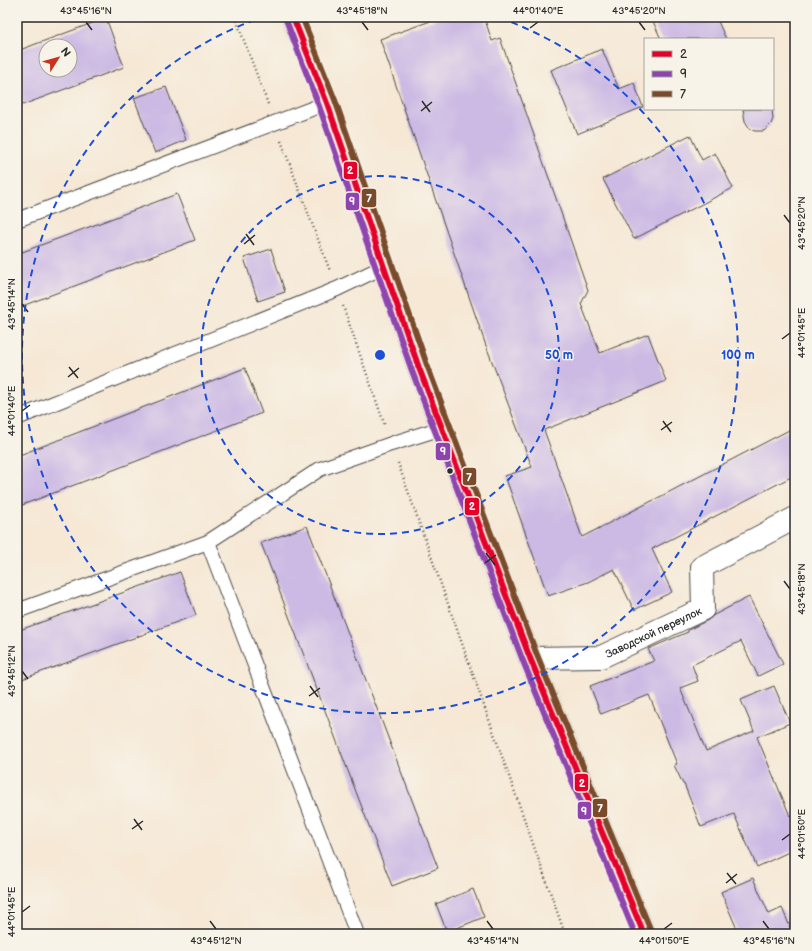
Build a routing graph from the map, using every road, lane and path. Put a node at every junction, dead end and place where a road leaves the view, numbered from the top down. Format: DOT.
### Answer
graph roads {
  1 [pos="235,17"];
  2 [pos="293,17"];
  3 [pos="327,103"];
  4 [pos="274,123"];
  5 [pos="17,220"];
  6 [pos="385,266"];
  7 [pos="336,289"];
  8 [pos="17,418"];
  9 [pos="442,428"];
  10 [pos="391,444"];
  11 [pos="795,518"];
  12 [pos="208,542"];
  13 [pos="17,611"];
  14 [pos="530,658"];
  15 [pos="356,934"];
  16 [pos="564,934"];
  17 [pos="644,934"];
  1 -- 4 [label="path"];
  2 -- 3 [label="street"];
  3 -- 4 [label="lane"];
  3 -- 6 [label="street"];
  4 -- 5 [label="lane"];
  4 -- 7 [label="path"];
  6 -- 7 [label="lane"];
  6 -- 9 [label="street"];
  7 -- 8 [label="lane"];
  7 -- 10 [label="path"];
  9 -- 10 [label="lane"];
  9 -- 14 [label="street"];
  10 -- 12 [label="lane"];
  10 -- 16 [label="path"];
  11 -- 14 [label="street, Заводской переулок"];
  12 -- 13 [label="lane"];
  12 -- 15 [label="lane"];
  14 -- 17 [label="street"];
}
